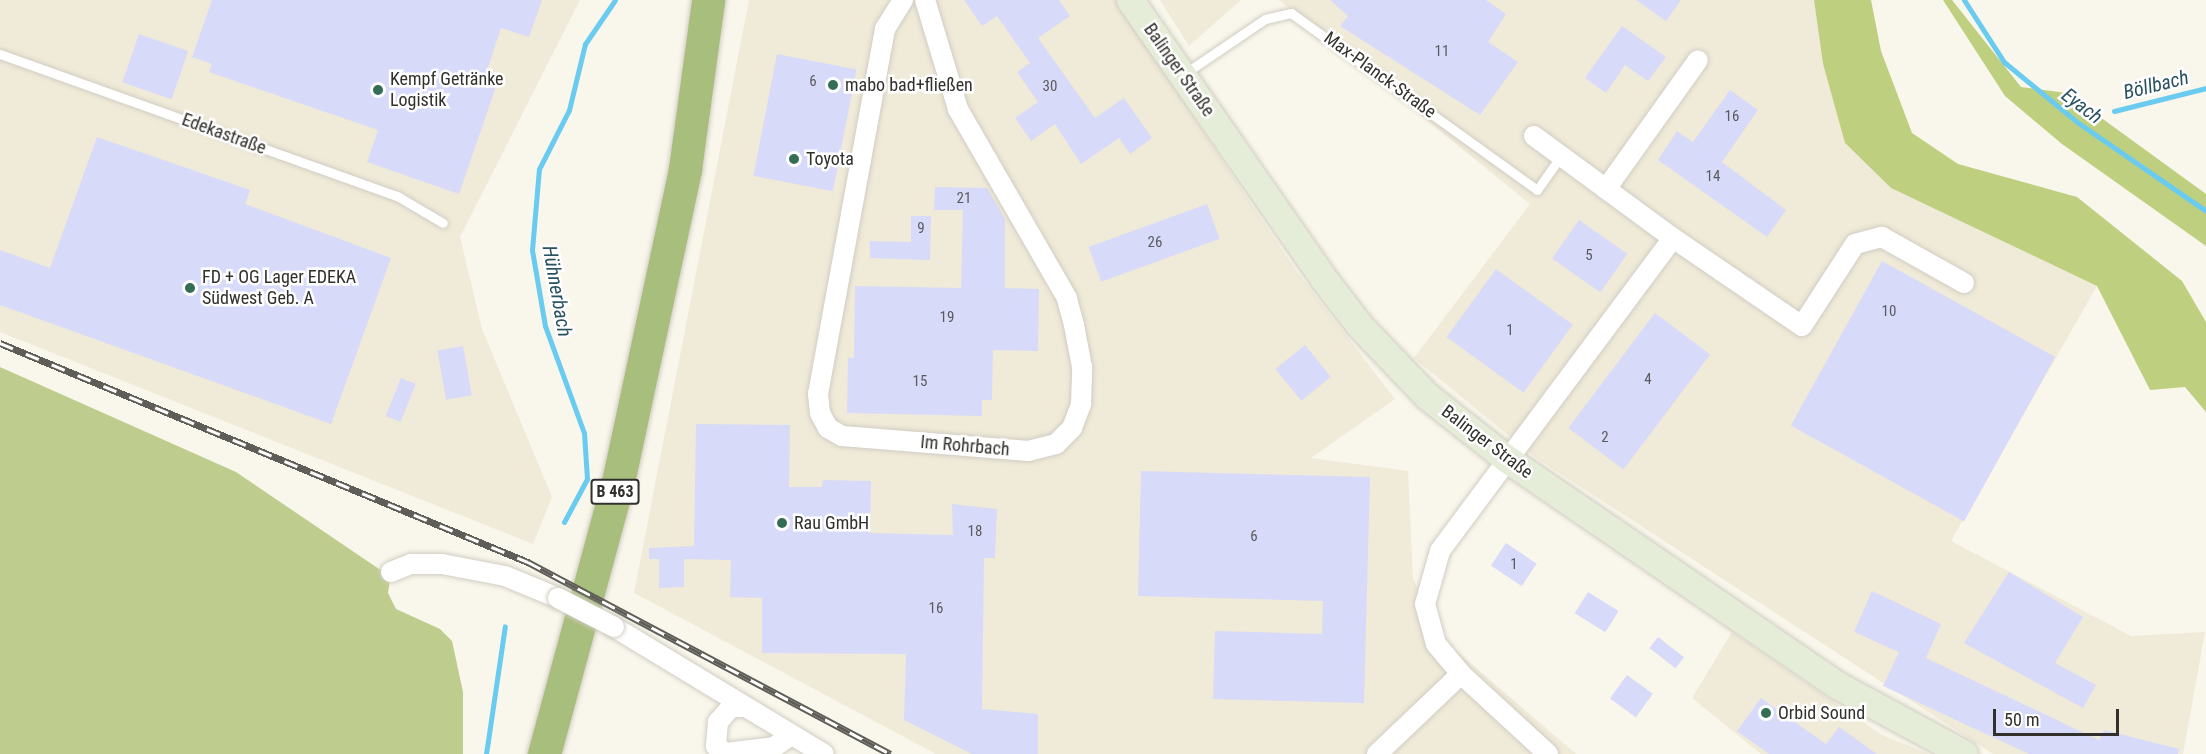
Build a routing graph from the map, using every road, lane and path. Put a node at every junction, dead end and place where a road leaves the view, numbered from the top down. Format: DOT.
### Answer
graph roads {
  1 [pos="687,0"];
  2 [pos="708,0"];
  3 [pos="903,0"];
  4 [pos="924,0"];
  5 [pos="1130,0"];
  6 [pos="0,54"];
  7 [pos="1698,60"];
  8 [pos="1182,75"];
  9 [pos="1534,136"];
  10 [pos="1561,156"];
  11 [pos="1606,189"];
  12 [pos="443,223"];
  13 [pos="670,226"];
  14 [pos="1673,238"];
  15 [pos="1964,283"];
  16 [pos="1508,459"];
  17 [pos="390,572"];
  18 [pos="1461,674"];
  19 [pos="745,707"];
  20 [pos="791,735"];
  21 [pos="544,754"];
  22 [pos="824,754"];
  23 [pos="1377,754"];
  24 [pos="1548,754"];
  25 [pos="1964,754"];
  1 -- 13 [label="highway, B 463"];
  2 -- 13 [label="highway, B 463"];
  3 -- 4 [label="street, Im Rohrbach"];
  5 -- 8 [label="main road, Balinger Straße"];
  6 -- 12 [label="lane, Edekastraße"];
  7 -- 11 [label="street"];
  8 -- 10 [label="lane, Max-Planck-Straße"];
  8 -- 16 [label="main road, Balinger Straße"];
  9 -- 10 [label="street"];
  10 -- 11 [label="street"];
  11 -- 14 [label="street"];
  13 -- 21 [label="highway, B 463"];
  14 -- 15 [label="street"];
  14 -- 16 [label="street"];
  16 -- 18 [label="street"];
  16 -- 25 [label="main road, Balinger Straße"];
  17 -- 19 [label="street, bridge"];
  18 -- 23 [label="street"];
  18 -- 24 [label="street"];
  19 -- 20 [label="street"];
  19 -- 20 [label="street"];
  20 -- 22 [label="street"];
}
